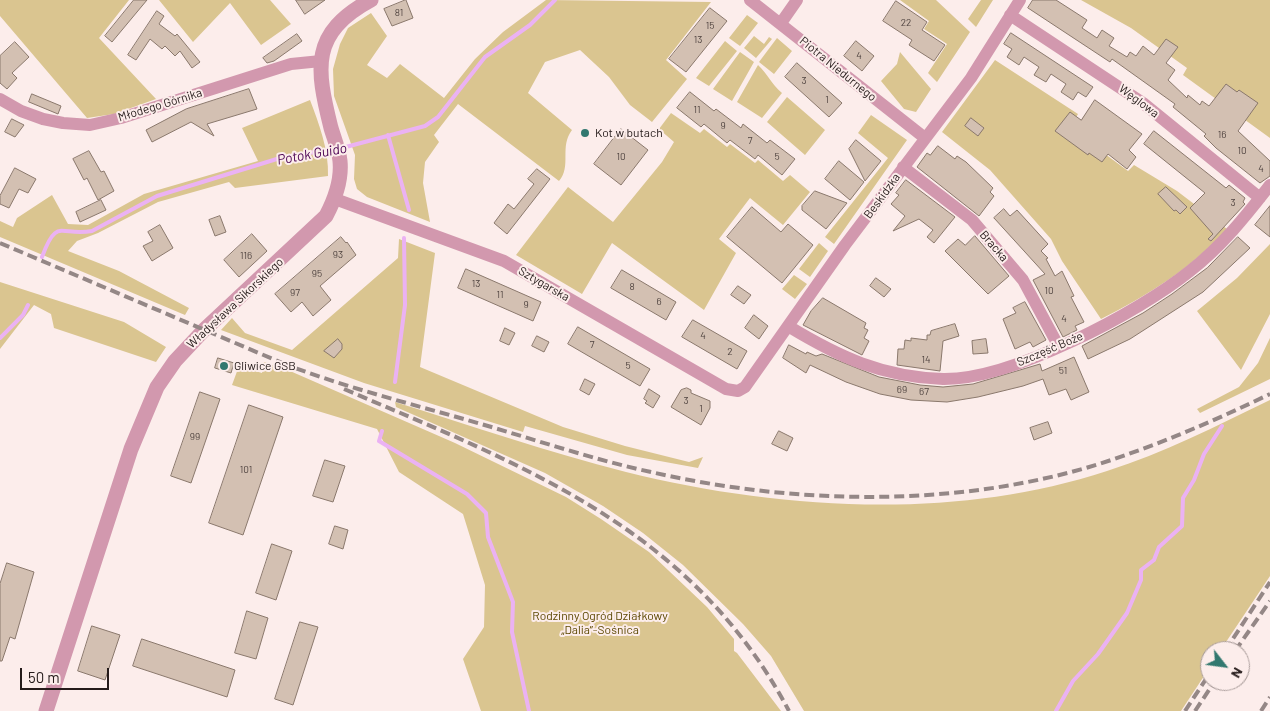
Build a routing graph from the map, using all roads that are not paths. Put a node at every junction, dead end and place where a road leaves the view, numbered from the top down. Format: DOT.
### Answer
graph roads {
  1 [pos="371,0"];
  2 [pos="750,0"];
  3 [pos="797,0"];
  4 [pos="1020,0"];
  5 [pos="1010,15"];
  6 [pos="780,23"];
  7 [pos="321,61"];
  8 [pos="0,99"];
  9 [pos="925,138"];
  10 [pos="903,167"];
  11 [pos="1270,185"];
  12 [pos="1260,198"];
  13 [pos="335,199"];
  14 [pos="788,326"];
  15 [pos="1059,347"];
  16 [pos="741,390"];
  17 [pos="46,711"];
  1 -- 7 [label="street, Władysława Sikorskiego"];
  2 -- 6 [label="street, Piotra Niedurnego"];
  3 -- 6 [label="street"];
  4 -- 5 [label="street, Beskidzka"];
  5 -- 9 [label="street, Beskidzka"];
  5 -- 12 [label="street, Węglowa"];
  6 -- 9 [label="street, Piotra Niedurnego"];
  7 -- 8 [label="street, Młodego Górnika"];
  7 -- 13 [label="street, Władysława Sikorskiego"];
  9 -- 10 [label="street, Beskidzka"];
  10 -- 14 [label="street, Beskidzka"];
  10 -- 15 [label="street, Bracka"];
  11 -- 12 [label="street, Szczęść Boże"];
  12 -- 15 [label="street, Szczęść Boże"];
  13 -- 16 [label="street, Sztygarska"];
  13 -- 17 [label="street, Władysława Sikorskiego"];
  14 -- 15 [label="street, Szczęść Boże"];
  14 -- 16 [label="street, Beskidzka"];
}
